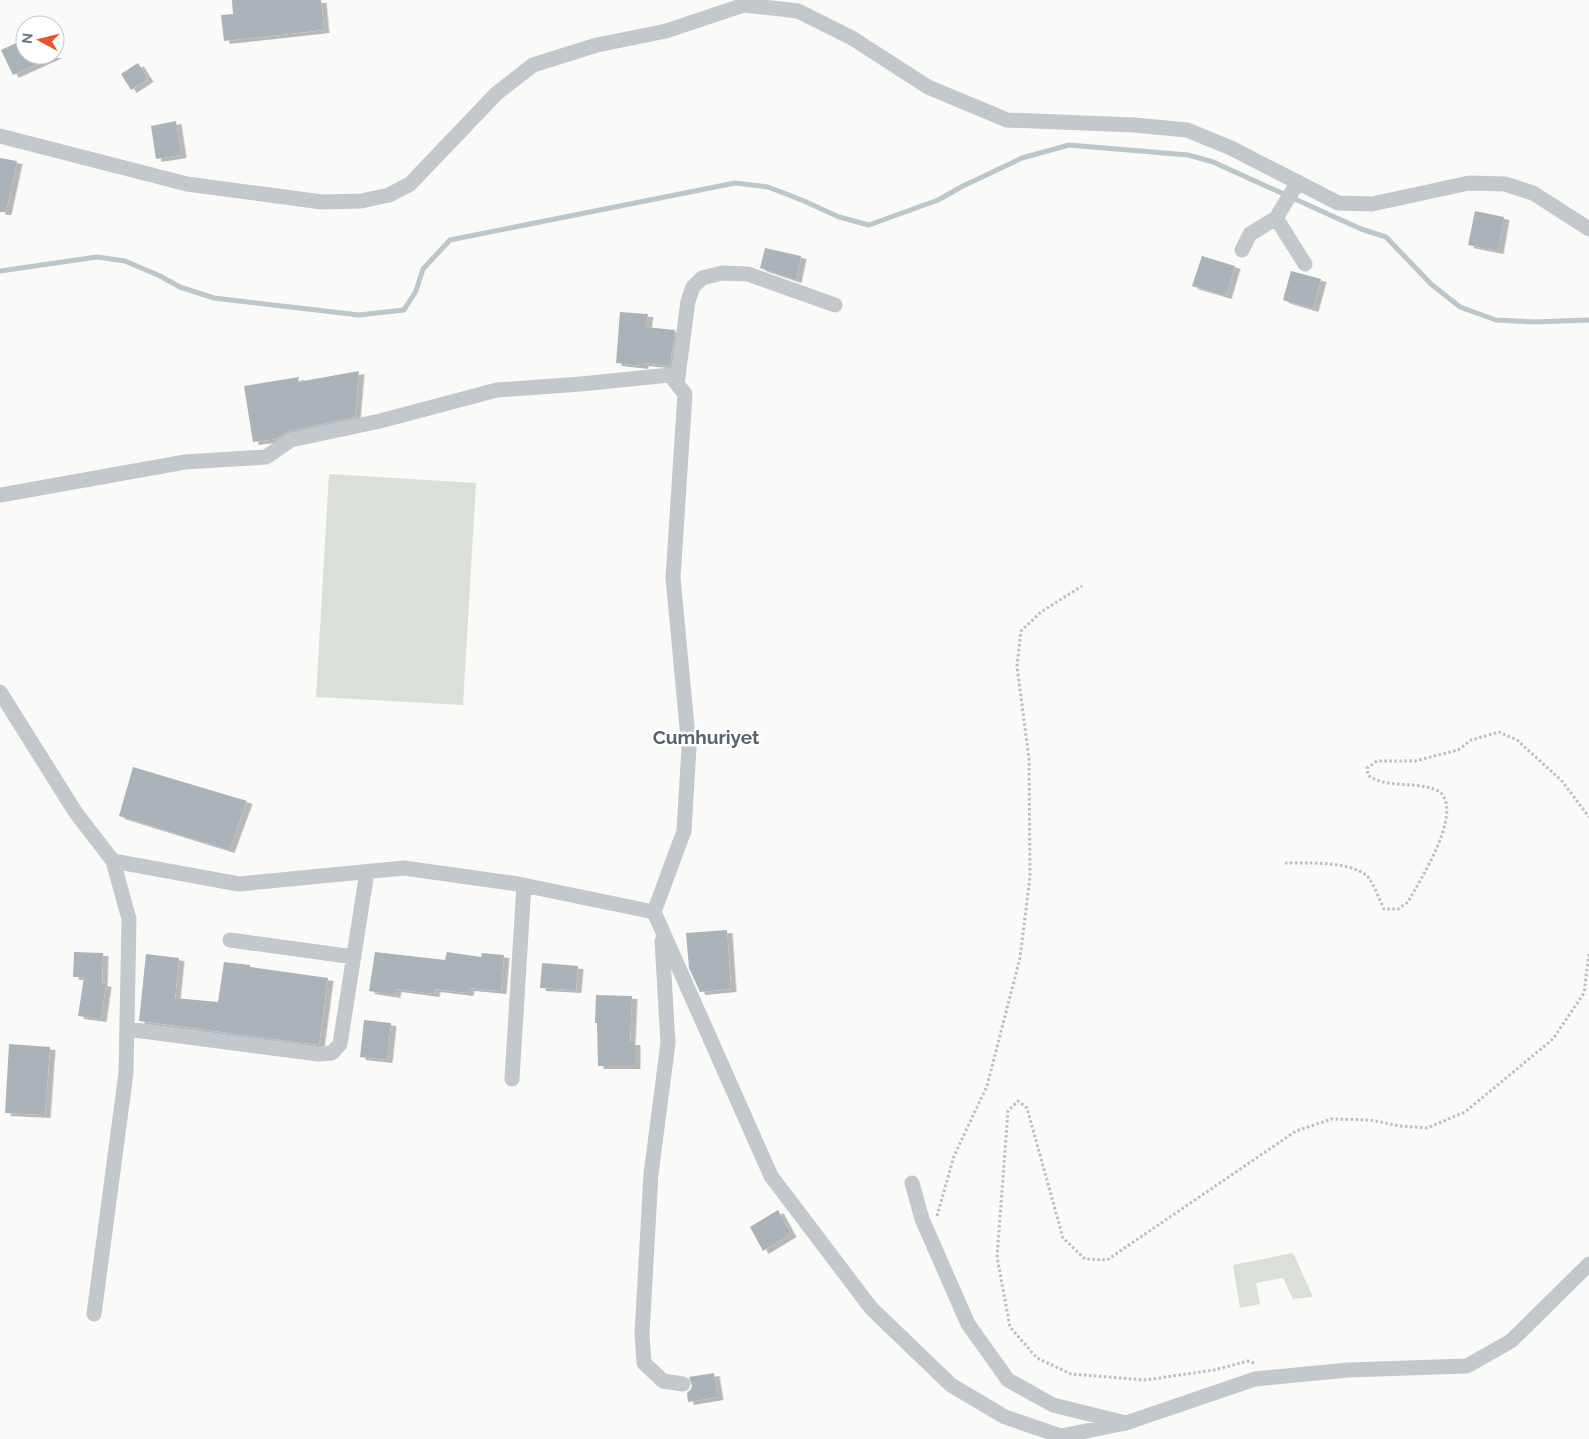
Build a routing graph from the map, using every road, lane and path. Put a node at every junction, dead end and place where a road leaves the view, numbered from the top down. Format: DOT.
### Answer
graph roads {
  1 [pos="0,136"];
  2 [pos="1298,182"];
  3 [pos="1276,218"];
  4 [pos="1589,229"];
  5 [pos="1242,250"];
  6 [pos="1305,264"];
  7 [pos="835,305"];
  8 [pos="677,384"];
  9 [pos="0,495"];
  10 [pos="1082,586"];
  11 [pos="0,692"];
  12 [pos="1589,817"];
  13 [pos="113,861"];
  14 [pos="1285,863"];
  15 [pos="368,872"];
  16 [pos="524,885"];
  17 [pos="654,912"];
  18 [pos="661,929"];
  19 [pos="230,940"];
  20 [pos="1589,953"];
  21 [pos="354,957"];
  22 [pos="127,1029"];
  23 [pos="512,1079"];
  24 [pos="912,1182"];
  25 [pos="932,1241"];
  26 [pos="1589,1264"];
  27 [pos="94,1314"];
  28 [pos="1256,1364"];
  29 [pos="683,1384"];
  30 [pos="1126,1423"];
  1 -- 2 [label="street"];
  2 -- 3 [label="street"];
  2 -- 4 [label="street"];
  3 -- 5 [label="street"];
  3 -- 6 [label="street"];
  7 -- 8 [label="street"];
  8 -- 9 [label="street"];
  8 -- 17 [label="street"];
  10 -- 25 [label="path"];
  11 -- 13 [label="street"];
  12 -- 14 [label="path"];
  13 -- 15 [label="street"];
  13 -- 22 [label="street"];
  15 -- 16 [label="street"];
  15 -- 21 [label="street"];
  16 -- 17 [label="street"];
  16 -- 23 [label="street"];
  17 -- 18 [label="street"];
  18 -- 29 [label="street"];
  18 -- 30 [label="street"];
  19 -- 21 [label="street"];
  20 -- 28 [label="path"];
  21 -- 22 [label="street"];
  22 -- 27 [label="street"];
  24 -- 25 [label="street"];
  25 -- 30 [label="street"];
  26 -- 30 [label="street"];
}
